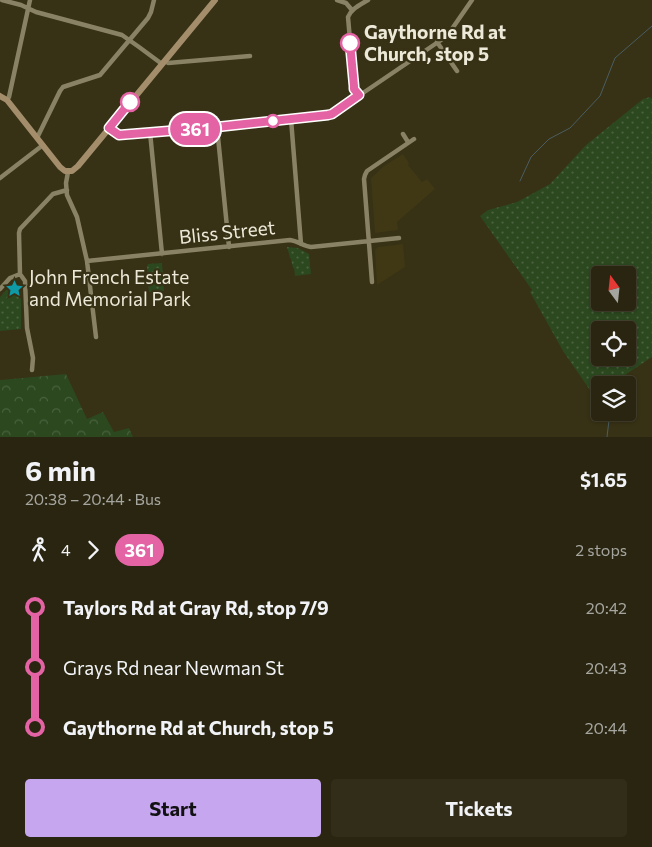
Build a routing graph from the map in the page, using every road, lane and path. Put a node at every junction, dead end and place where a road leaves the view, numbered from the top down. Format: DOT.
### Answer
graph roads {
  1 [pos="2,0"];
  2 [pos="30,0"];
  3 [pos="154,0"];
  4 [pos="215,0"];
  5 [pos="337,0"];
  6 [pos="368,0"];
  7 [pos="472,0"];
  8 [pos="28,9"];
  9 [pos="352,10"];
  10 [pos="130,40"];
  11 [pos="437,42"];
  12 [pos="250,56"];
  13 [pos="163,62"];
  14 [pos="457,71"];
  15 [pos="359,95"];
  16 [pos="0,96"];
  17 [pos="8,100"];
  18 [pos="290,119"];
  19 [pos="217,127"];
  20 [pos="109,128"];
  21 [pos="150,132"];
  22 [pos="404,134"];
  23 [pos="37,138"];
  24 [pos="414,139"];
  25 [pos="408,142"];
  26 [pos="43,145"];
  27 [pos="68,172"];
  28 [pos="0,178"];
  29 [pos="67,190"];
  30 [pos="399,238"];
  31 [pos="369,241"];
  32 [pos="301,244"];
  33 [pos="229,247"];
  34 [pos="162,254"];
  35 [pos="87,261"];
  36 [pos="20,274"];
  37 [pos="372,282"];
  38 [pos="0,289"];
  39 [pos="96,337"];
  40 [pos="32,370"];
  1 -- 8 [label="street"];
  2 -- 8 [label="street"];
  3 -- 10 [label="street"];
  4 -- 13 [label="street"];
  5 -- 9 [label="street"];
  6 -- 9 [label="street"];
  7 -- 11 [label="street"];
  8 -- 10 [label="street"];
  8 -- 17 [label="street"];
  9 -- 15 [label="street"];
  10 -- 13 [label="street"];
  10 -- 23 [label="street"];
  11 -- 14 [label="street"];
  11 -- 15 [label="street"];
  12 -- 13 [label="street"];
  13 -- 20 [label="street"];
  15 -- 18 [label="street"];
  16 -- 17 [label="street"];
  17 -- 23 [label="street"];
  18 -- 19 [label="street"];
  18 -- 32 [label="street"];
  19 -- 21 [label="street"];
  19 -- 33 [label="street"];
  20 -- 21 [label="street"];
  20 -- 27 [label="street"];
  21 -- 34 [label="street"];
  22 -- 25 [label="street"];
  23 -- 26 [label="street"];
  24 -- 25 [label="street"];
  25 -- 31 [label="street"];
  26 -- 27 [label="street"];
  26 -- 28 [label="street"];
  27 -- 29 [label="street"];
  29 -- 35 [label="street"];
  29 -- 36 [label="street"];
  30 -- 31 [label="street, Bliss Street"];
  31 -- 32 [label="street, Bliss Street"];
  31 -- 37 [label="street"];
  32 -- 33 [label="street, Bliss Street"];
  33 -- 34 [label="street, Bliss Street"];
  34 -- 35 [label="street, Bliss Street"];
  35 -- 39 [label="street"];
  36 -- 38 [label="street"];
  36 -- 40 [label="street"];
}
